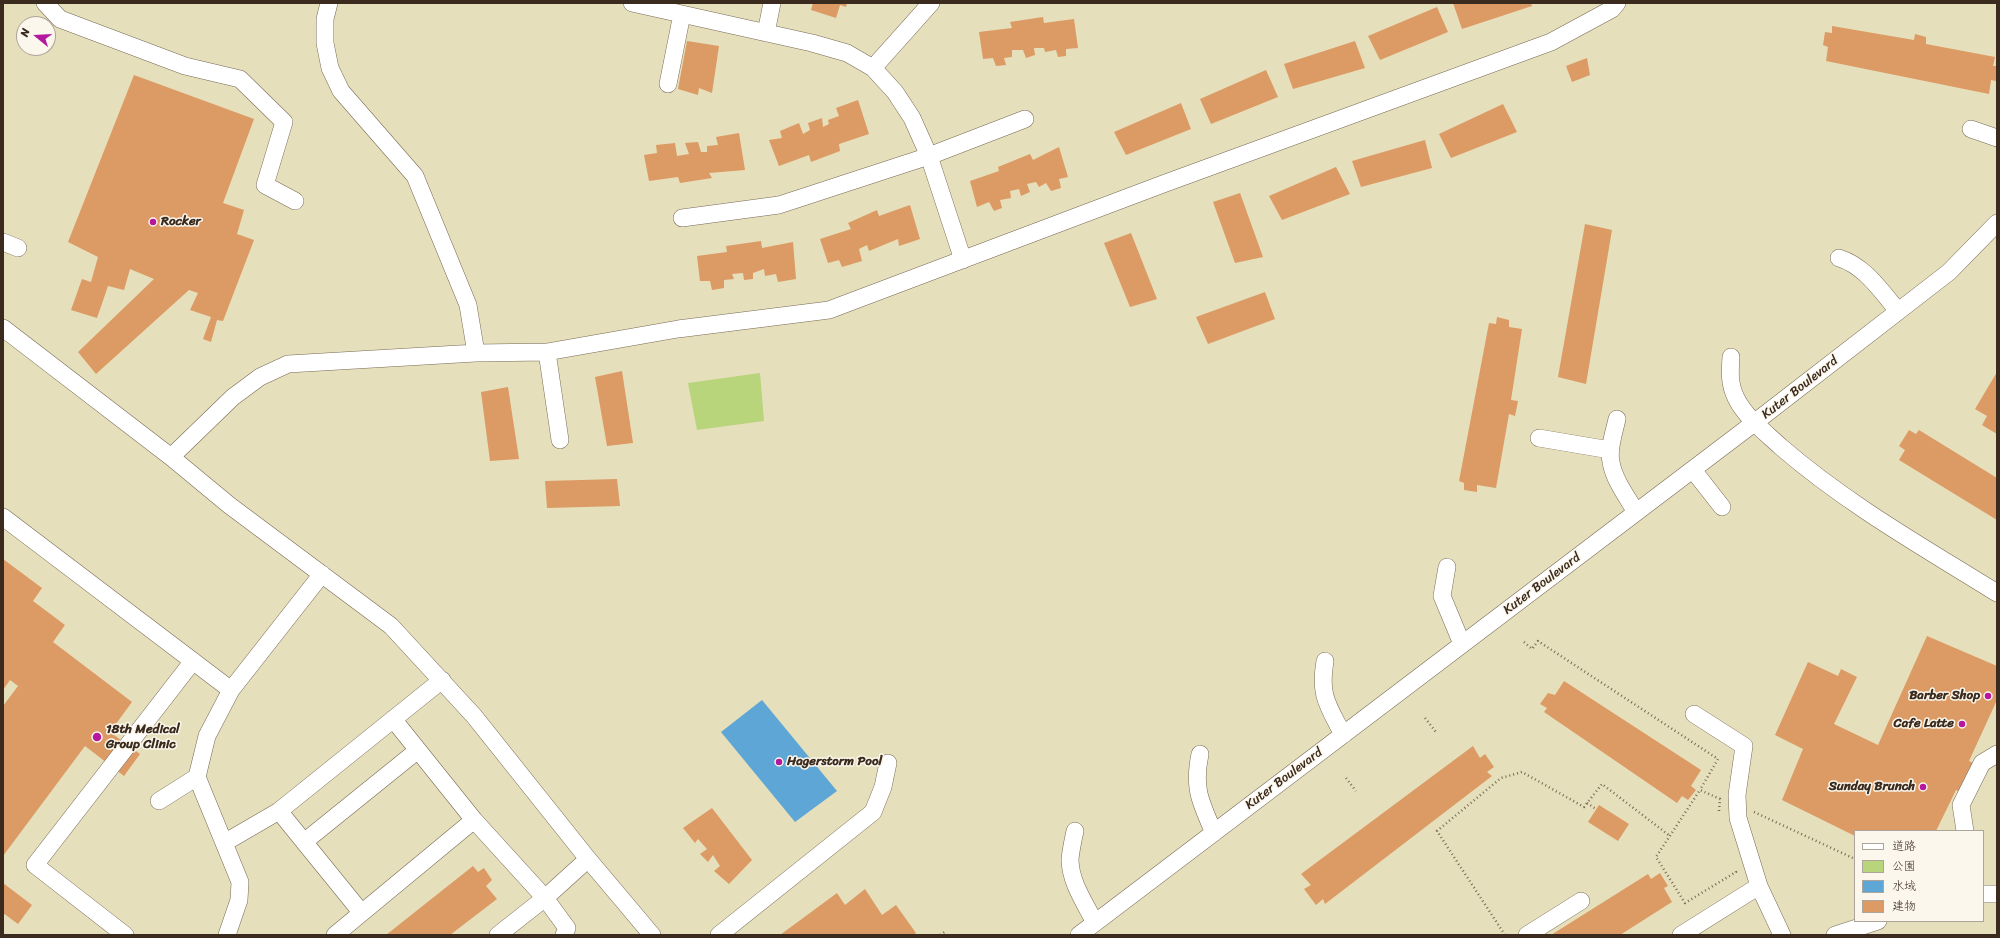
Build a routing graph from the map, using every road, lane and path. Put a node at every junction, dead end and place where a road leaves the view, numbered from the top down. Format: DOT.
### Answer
graph roads {
  1 [pos="45,3"];
  2 [pos="329,3"];
  3 [pos="632,3"];
  4 [pos="772,3"];
  5 [pos="931,3"];
  6 [pos="1616,3"];
  7 [pos="682,14"];
  8 [pos="766,33"];
  9 [pos="873,68"];
  10 [pos="668,84"];
  11 [pos="1025,119"];
  12 [pos="1971,129"];
  13 [pos="1997,138"];
  14 [pos="929,156"];
  15 [pos="295,201"];
  16 [pos="682,218"];
  17 [pos="1997,223"];
  18 [pos="1839,258"];
  19 [pos="963,260"];
  20 [pos="1898,312"];
  21 [pos="3,328"];
  22 [pos="547,352"];
  23 [pos="476,353"];
  24 [pos="1731,357"];
  25 [pos="1617,419"];
  26 [pos="1754,423"];
  27 [pos="1539,438"];
  28 [pos="560,440"];
  29 [pos="1610,450"];
  30 [pos="172,457"];
  31 [pos="1692,470"];
  32 [pos="1722,507"];
  33 [pos="1636,512"];
  34 [pos="3,517"];
  35 [pos="1447,567"];
  36 [pos="322,574"];
  37 [pos="1997,593"];
  38 [pos="1524,642"];
  39 [pos="1462,644"];
  40 [pos="193,661"];
  41 [pos="1325,661"];
  42 [pos="442,680"];
  43 [pos="231,690"];
  44 [pos="1694,714"];
  45 [pos="1425,718"];
  46 [pos="393,719"];
  47 [pos="1436,732"];
  48 [pos="1343,735"];
  49 [pos="418,750"];
  50 [pos="1200,754"];
  51 [pos="1997,754"];
  52 [pos="888,763"];
  53 [pos="197,777"];
  54 [pos="1346,778"];
  55 [pos="1700,790"];
  56 [pos="1356,791"];
  57 [pos="159,801"];
  58 [pos="1587,803"];
  59 [pos="1596,809"];
  60 [pos="278,811"];
  61 [pos="1719,811"];
  62 [pos="1752,811"];
  63 [pos="474,820"];
  64 [pos="1965,830"];
  65 [pos="1075,831"];
  66 [pos="1214,833"];
  67 [pos="1670,836"];
  68 [pos="304,842"];
  69 [pos="224,843"];
  70 [pos="588,859"];
  71 [pos="1854,859"];
  72 [pos="1734,865"];
  73 [pos="1759,886"];
  74 [pos="1984,894"];
  75 [pos="1997,894"];
  76 [pos="545,898"];
  77 [pos="1581,900"];
  78 [pos="361,912"];
  79 [pos="1875,922"];
  80 [pos="1095,923"];
  81 [pos="946,931"];
  82 [pos="125,935"];
  83 [pos="227,935"];
  84 [pos="335,935"];
  85 [pos="498,935"];
  86 [pos="564,935"];
  87 [pos="652,935"];
  88 [pos="720,935"];
  89 [pos="940,935"];
  90 [pos="1079,935"];
  91 [pos="1505,935"];
  92 [pos="1527,935"];
  93 [pos="1681,935"];
  94 [pos="1782,935"];
  95 [pos="1835,935"];
  1 -- 15 [label="street"];
  2 -- 23 [label="street"];
  3 -- 7 [label="street"];
  4 -- 8 [label="street"];
  5 -- 9 [label="street"];
  6 -- 19 [label="street"];
  7 -- 8 [label="street"];
  7 -- 10 [label="street"];
  8 -- 9 [label="street"];
  9 -- 14 [label="street"];
  11 -- 14 [label="street"];
  12 -- 13 [label="street"];
  14 -- 16 [label="street"];
  14 -- 19 [label="street"];
  17 -- 20 [label="street, Kuter Boulevard"];
  18 -- 20 [label="street"];
  19 -- 22 [label="street"];
  20 -- 26 [label="street, Kuter Boulevard"];
  21 -- 30 [label="street"];
  22 -- 23 [label="street"];
  22 -- 28 [label="street"];
  23 -- 30 [label="street"];
  24 -- 26 [label="street"];
  25 -- 29 [label="street"];
  26 -- 31 [label="street, Kuter Boulevard"];
  26 -- 37 [label="street"];
  27 -- 29 [label="street"];
  29 -- 33 [label="street"];
  30 -- 36 [label="street"];
  31 -- 32 [label="street"];
  31 -- 33 [label="street, Kuter Boulevard"];
  33 -- 39 [label="street, Kuter Boulevard"];
  34 -- 40 [label="street"];
  35 -- 39 [label="street"];
  36 -- 42 [label="street"];
  36 -- 43 [label="street"];
  38 -- 55 [label="path"];
  39 -- 48 [label="street, Kuter Boulevard"];
  40 -- 43 [label="street"];
  40 -- 82 [label="street"];
  41 -- 48 [label="street"];
  42 -- 46 [label="street"];
  42 -- 70 [label="street"];
  43 -- 53 [label="street"];
  44 -- 73 [label="street"];
  45 -- 47 [label="path"];
  46 -- 49 [label="street"];
  46 -- 60 [label="street"];
  48 -- 66 [label="street, Kuter Boulevard"];
  49 -- 63 [label="street"];
  49 -- 68 [label="street"];
  50 -- 66 [label="street"];
  51 -- 64 [label="street"];
  52 -- 88 [label="street"];
  53 -- 57 [label="street"];
  53 -- 69 [label="street"];
  54 -- 56 [label="path"];
  55 -- 61 [label="path"];
  55 -- 67 [label="path"];
  58 -- 59 [label="path"];
  58 -- 67 [label="path"];
  58 -- 91 [label="path"];
  60 -- 68 [label="street"];
  60 -- 69 [label="street"];
  62 -- 71 [label="path"];
  63 -- 76 [label="street"];
  63 -- 78 [label="street"];
  65 -- 80 [label="street"];
  66 -- 80 [label="street, Kuter Boulevard"];
  67 -- 72 [label="path"];
  68 -- 78 [label="street"];
  69 -- 83 [label="street"];
  70 -- 76 [label="street"];
  70 -- 87 [label="street"];
  73 -- 93 [label="street"];
  73 -- 94 [label="street"];
  74 -- 75 [label="street"];
  76 -- 85 [label="street"];
  76 -- 86 [label="street"];
  77 -- 92 [label="street"];
  78 -- 84 [label="street"];
  79 -- 95 [label="street"];
  80 -- 90 [label="street, Kuter Boulevard"];
  81 -- 89 [label="path"];
}
